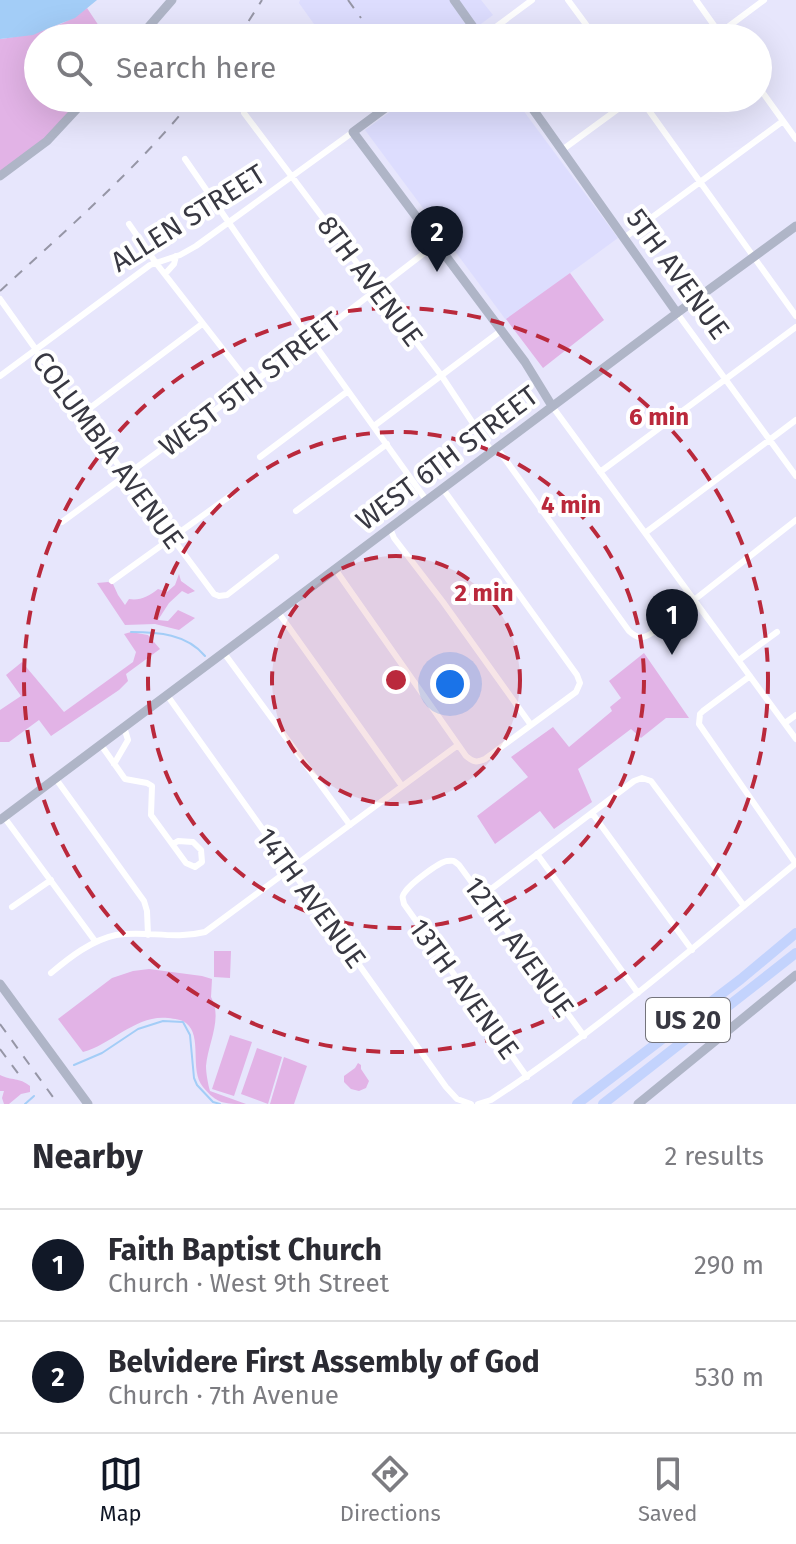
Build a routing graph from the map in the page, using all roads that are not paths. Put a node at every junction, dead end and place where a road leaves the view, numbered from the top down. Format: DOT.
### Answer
graph roads {
  1 [pos="172,0"];
  2 [pos="454,0"];
  3 [pos="532,0"];
  4 [pos="568,0"];
  5 [pos="696,0"];
  6 [pos="764,0"];
  7 [pos="151,24"];
  8 [pos="471,24"];
  9 [pos="500,24"];
  10 [pos="586,24"];
  11 [pos="711,24"];
  12 [pos="734,24"];
  13 [pos="772,106"];
  14 [pos="74,112"];
  15 [pos="380,112"];
  16 [pos="535,112"];
  17 [pos="614,112"];
  18 [pos="650,112"];
  19 [pos="244,113"];
  20 [pos="783,121"];
  21 [pos="353,132"];
  22 [pos="796,139"];
  23 [pos="562,150"];
  24 [pos="185,159"];
  25 [pos="0,176"];
  26 [pos="293,177"];
  27 [pos="701,182"];
  28 [pos="229,223"];
  29 [pos="129,224"];
  30 [pos="796,226"];
  31 [pos="624,238"];
  32 [pos="436,244"];
  33 [pos="176,256"];
  34 [pos="754,257"];
  35 [pos="156,263"];
  36 [pos="165,274"];
  37 [pos="377,290"];
  38 [pos="0,299"];
  39 [pos="677,313"];
  40 [pos="796,316"];
  41 [pos="202,324"];
  42 [pos="796,327"];
  43 [pos="502,330"];
  44 [pos="311,340"];
  45 [pos="35,350"];
  46 [pos="441,375"];
  47 [pos="0,376"];
  48 [pos="726,379"];
  49 [pos="250,384"];
  50 [pos="348,391"];
  51 [pos="552,406"];
  52 [pos="82,414"];
  53 [pos="796,420"];
  54 [pos="374,426"];
  55 [pos="770,440"];
  56 [pos="387,444"];
  57 [pos="495,450"];
  58 [pos="260,457"];
  59 [pos="600,472"];
  60 [pos="126,476"];
  61 [pos="796,476"];
  62 [pos="443,489"];
  63 [pos="230,496"];
  64 [pos="427,501"];
  65 [pos="296,511"];
  66 [pos="796,520"];
  67 [pos="62,522"];
  68 [pos="390,528"];
  69 [pos="645,533"];
  70 [pos="172,538"];
  71 [pos="276,557"];
  72 [pos="335,569"];
  73 [pos="112,581"];
  74 [pos="693,599"];
  75 [pos="278,612"];
  76 [pos="777,632"];
  77 [pos="224,653"];
  78 [pos="739,660"];
  79 [pos="750,676"];
  80 [pos="167,695"];
  81 [pos="796,715"];
  82 [pos="785,723"];
  83 [pos="531,725"];
  84 [pos="124,727"];
  85 [pos="796,739"];
  86 [pos="101,745"];
  87 [pos="458,745"];
  88 [pos="114,764"];
  89 [pos="56,779"];
  90 [pos="402,786"];
  91 [pos="592,813"];
  92 [pos="2,818"];
  93 [pos="350,825"];
  94 [pos="173,844"];
  95 [pos="537,854"];
  96 [pos="796,864"];
  97 [pos="291,870"];
  98 [pos="51,880"];
  99 [pos="482,896"];
  100 [pos="403,900"];
  101 [pos="744,906"];
  102 [pos="12,907"];
  103 [pos="796,933"];
  104 [pos="148,935"];
  105 [pos="95,941"];
  106 [pos="692,950"];
  107 [pos="796,953"];
  108 [pos="51,973"];
  109 [pos="796,975"];
  110 [pos="0,984"];
  111 [pos="638,993"];
  112 [pos="584,1036"];
  113 [pos="527,1077"];
  114 [pos="578,1102"];
  115 [pos="604,1103"];
  116 [pos="87,1104"];
  117 [pos="471,1104"];
  118 [pos="478,1104"];
  119 [pos="638,1104"];
  1 -- 7 [label="street"];
  2 -- 8 [label="street"];
  3 -- 9 [label="street"];
  4 -- 10 [label="street"];
  5 -- 11 [label="street"];
  6 -- 12 [label="street"];
  13 -- 20 [label="street"];
  14 -- 25 [label="street"];
  15 -- 21 [label="street, ALLEN STREET"];
  16 -- 23 [label="street, 5TH AVENUE"];
  17 -- 23 [label="street"];
  18 -- 27 [label="street"];
  19 -- 26 [label="street, 8TH AVENUE"];
  20 -- 22 [label="street"];
  20 -- 27 [label="street"];
  21 -- 26 [label="street, ALLEN STREET"];
  21 -- 32 [label="street"];
  23 -- 31 [label="street, 5TH AVENUE"];
  24 -- 28 [label="street"];
  26 -- 28 [label="street, ALLEN STREET"];
  26 -- 37 [label="street, 8TH AVENUE"];
  27 -- 31 [label="street"];
  27 -- 34 [label="street"];
  28 -- 33 [label="street, ALLEN STREET"];
  28 -- 44 [label="street"];
  29 -- 35 [label="street"];
  30 -- 34 [label="street, WEST 6TH STREET"];
  31 -- 39 [label="street, 5TH AVENUE"];
  32 -- 37 [label="street, WEST 5TH STREET"];
  32 -- 43 [label="street"];
  33 -- 35 [label="street, ALLEN STREET"];
  33 -- 36 [label="street"];
  34 -- 39 [label="street, WEST 6TH STREET"];
  34 -- 40 [label="street"];
  35 -- 36 [label="street"];
  35 -- 45 [label="street, ALLEN STREET"];
  36 -- 41 [label="street"];
  37 -- 44 [label="street, WEST 5TH STREET"];
  37 -- 46 [label="street, 8TH AVENUE"];
  38 -- 45 [label="street, COLUMBIA AVENUE"];
  39 -- 48 [label="street, 5TH AVENUE"];
  39 -- 51 [label="street, WEST 6TH STREET"];
  41 -- 49 [label="street"];
  41 -- 52 [label="street"];
  42 -- 48 [label="street"];
  43 -- 46 [label="street"];
  43 -- 51 [label="street"];
  44 -- 49 [label="street, WEST 5TH STREET"];
  44 -- 50 [label="street"];
  45 -- 47 [label="street, ALLEN STREET"];
  45 -- 52 [label="street, COLUMBIA AVENUE"];
  46 -- 54 [label="street"];
  46 -- 57 [label="street, 8TH AVENUE"];
  48 -- 55 [label="street, 5TH AVENUE"];
  48 -- 59 [label="street"];
  49 -- 60 [label="street, WEST 5TH STREET"];
  50 -- 54 [label="street"];
  50 -- 58 [label="street"];
  51 -- 57 [label="street, WEST 6TH STREET"];
  51 -- 59 [label="street"];
  52 -- 60 [label="street, COLUMBIA AVENUE"];
  53 -- 55 [label="street"];
  54 -- 56 [label="street"];
  55 -- 61 [label="street, 5TH AVENUE"];
  55 -- 69 [label="street"];
  56 -- 64 [label="street"];
  56 -- 65 [label="street"];
  57 -- 62 [label="street, WEST 6TH STREET"];
  57 -- 74 [label="street, 8TH AVENUE"];
  59 -- 69 [label="street"];
  60 -- 67 [label="street, WEST 5TH STREET"];
  60 -- 70 [label="street, COLUMBIA AVENUE"];
  62 -- 64 [label="street, WEST 6TH STREET"];
  62 -- 83 [label="street"];
  63 -- 70 [label="street"];
  64 -- 68 [label="street, WEST 6TH STREET"];
  66 -- 74 [label="street"];
  68 -- 72 [label="street, WEST 6TH STREET"];
  68 -- 83 [label="street"];
  69 -- 74 [label="street"];
  70 -- 71 [label="street, COLUMBIA AVENUE"];
  70 -- 73 [label="street"];
  72 -- 75 [label="street, WEST 6TH STREET"];
  72 -- 87 [label="street"];
  74 -- 78 [label="street"];
  75 -- 77 [label="street, WEST 6TH STREET"];
  75 -- 90 [label="street"];
  76 -- 78 [label="street"];
  77 -- 80 [label="street, WEST 6TH STREET"];
  77 -- 93 [label="street"];
  78 -- 79 [label="street"];
  79 -- 82 [label="street"];
  79 -- 96 [label="street"];
  80 -- 84 [label="street, WEST 6TH STREET"];
  80 -- 97 [label="street, 14TH AVENUE"];
  81 -- 82 [label="street"];
  82 -- 85 [label="street"];
  83 -- 87 [label="street"];
  84 -- 86 [label="street, WEST 6TH STREET"];
  84 -- 88 [label="street"];
  86 -- 88 [label="street"];
  86 -- 89 [label="street, WEST 6TH STREET"];
  87 -- 90 [label="street"];
  88 -- 94 [label="street"];
  89 -- 92 [label="street, WEST 6TH STREET"];
  89 -- 104 [label="street"];
  90 -- 93 [label="street"];
  91 -- 95 [label="street"];
  91 -- 101 [label="street"];
  91 -- 106 [label="street"];
  92 -- 98 [label="street"];
  93 -- 97 [label="street"];
  94 -- 94 [label="street"];
  95 -- 99 [label="street"];
  95 -- 111 [label="street"];
  96 -- 101 [label="street"];
  97 -- 104 [label="street"];
  97 -- 117 [label="street, 14TH AVENUE"];
  98 -- 102 [label="street"];
  98 -- 105 [label="street"];
  99 -- 100 [label="street, 12TH AVENUE"];
  99 -- 112 [label="street, 12TH AVENUE"];
  100 -- 113 [label="street, 13TH AVENUE"];
  101 -- 106 [label="street"];
  103 -- 114 [label="main road, US 20"];
  104 -- 105 [label="street"];
  105 -- 108 [label="street"];
  106 -- 111 [label="street"];
  107 -- 115 [label="main road, US 20"];
  109 -- 119 [label="street"];
  110 -- 116 [label="street"];
  111 -- 112 [label="street"];
  112 -- 113 [label="street"];
  113 -- 118 [label="street"];
}
